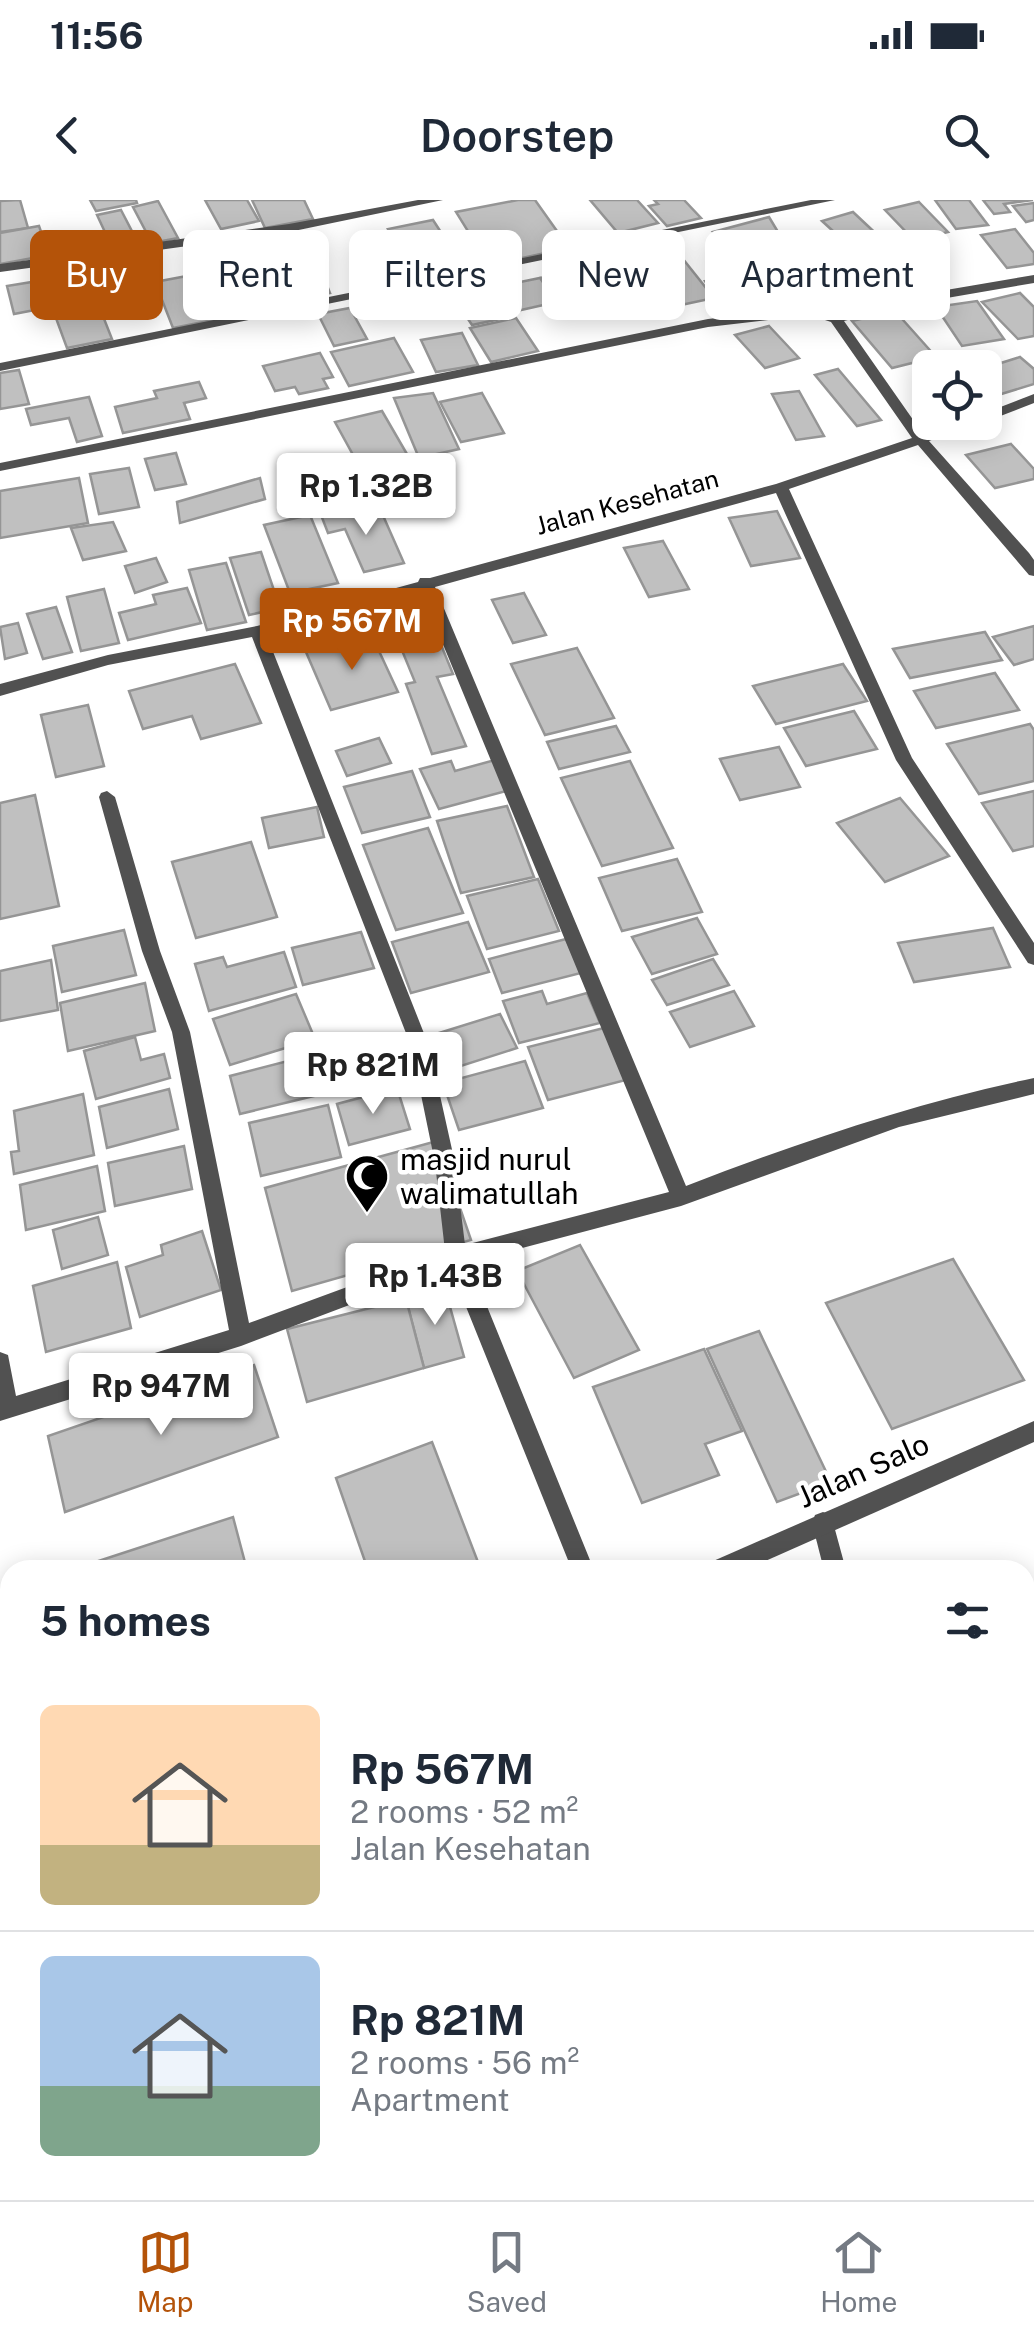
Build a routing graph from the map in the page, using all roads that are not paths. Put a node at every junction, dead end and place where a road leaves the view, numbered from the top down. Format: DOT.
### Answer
graph roads {
  1 [pos="437,200"];
  2 [pos="744,200"];
  3 [pos="829,200"];
  4 [pos="757,216"];
  5 [pos="0,268"];
  6 [pos="1034,279"];
  7 [pos="950,294"];
  8 [pos="734,320"];
  9 [pos="837,320"];
  10 [pos="0,366"];
  11 [pos="1034,398"];
  12 [pos="1002,411"];
  13 [pos="929,440"];
  14 [pos="924,442"];
  15 [pos="0,467"];
  16 [pos="781,487"];
  17 [pos="1034,571"];
  18 [pos="424,582"];
  19 [pos="257,631"];
  20 [pos="0,690"];
  21 [pos="107,797"];
  22 [pos="1034,958"];
  23 [pos="1034,1086"];
  24 [pos="681,1197"];
  25 [pos="456,1256"];
  26 [pos="240,1336"];
  27 [pos="0,1362"];
  28 [pos="4,1409"];
  29 [pos="1034,1430"];
  30 [pos="823,1523"];
  31 [pos="579,1560"];
  32 [pos="740,1560"];
  33 [pos="833,1560"];
  1 -- 5 [label="street"];
  2 -- 4 [label="street"];
  3 -- 4 [label="street"];
  4 -- 10 [label="street"];
  6 -- 7 [label="street"];
  8 -- 15 [label="street"];
  9 -- 14 [label="street"];
  11 -- 12 [label="street"];
  13 -- 14 [label="street, Jalan Kesehatan"];
  14 -- 16 [label="street, Jalan Kesehatan"];
  14 -- 17 [label="street"];
  16 -- 18 [label="street, Jalan Kesehatan"];
  16 -- 22 [label="street"];
  18 -- 19 [label="street, Jalan Kesehatan"];
  18 -- 24 [label="street"];
  19 -- 20 [label="street, Jalan Kesehatan"];
  19 -- 25 [label="street"];
  21 -- 26 [label="street"];
  23 -- 24 [label="street"];
  24 -- 25 [label="street"];
  25 -- 26 [label="street"];
  25 -- 31 [label="street"];
  26 -- 28 [label="street"];
  27 -- 28 [label="street"];
  29 -- 30 [label="street, Jalan Salo"];
  30 -- 32 [label="street, Jalan Salo"];
  30 -- 33 [label="street"];
}
